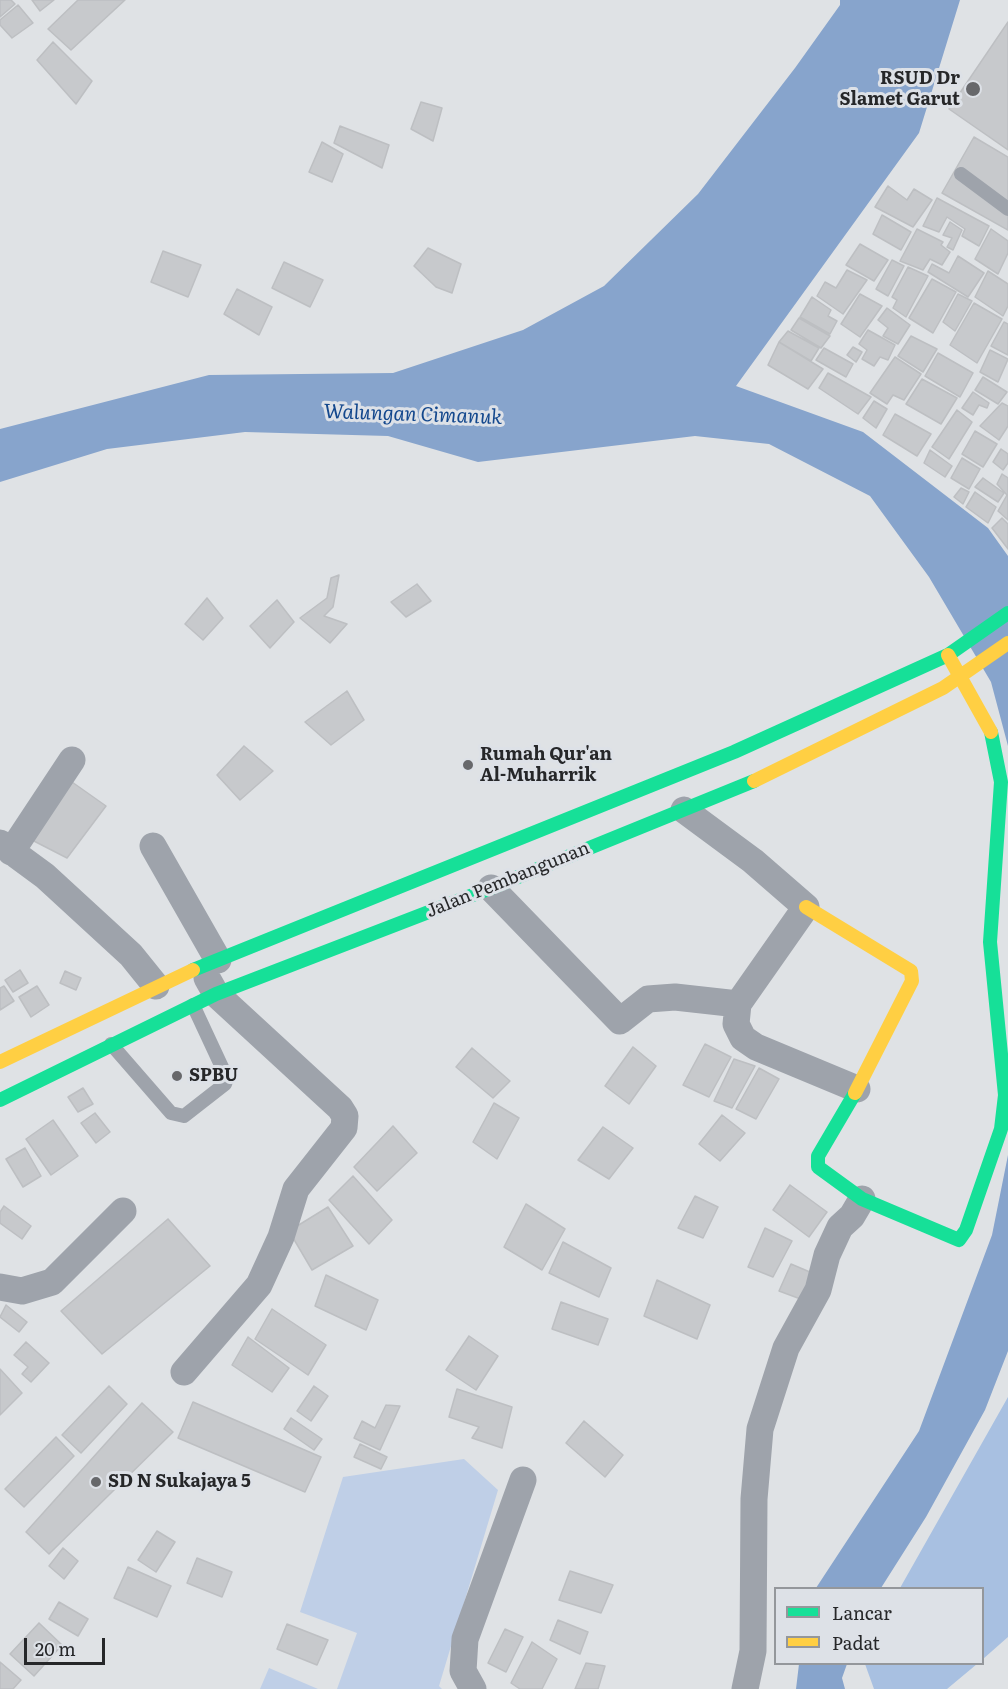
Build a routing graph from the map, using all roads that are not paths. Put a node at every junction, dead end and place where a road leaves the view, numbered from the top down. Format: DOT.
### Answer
graph roads {
  1 [pos="961,174"];
  2 [pos="1008,209"];
  3 [pos="1008,613"];
  4 [pos="1008,643"];
  5 [pos="948,655"];
  6 [pos="961,676"];
  7 [pos="72,760"];
  8 [pos="684,810"];
  9 [pos="153,846"];
  10 [pos="6,847"];
  11 [pos="491,888"];
  12 [pos="806,907"];
  13 [pos="198,983"];
  14 [pos="156,986"];
  15 [pos="738,1004"];
  16 [pos="104,1030"];
  17 [pos="4,1053"];
  18 [pos="857,1089"];
  19 [pos="0,1100"];
  20 [pos="862,1199"];
  21 [pos="123,1211"];
  22 [pos="0,1287"];
  23 [pos="184,1372"];
  24 [pos="523,1480"];
  25 [pos="473,1689"];
  26 [pos="745,1689"];
  1 -- 2 [label="lane"];
  3 -- 5 [label="main road, Jalan Pembangunan"];
  4 -- 6 [label="main road, Jalan Pembangunan"];
  5 -- 6 [label="main road"];
  5 -- 13 [label="main road, Jalan Pembangunan"];
  6 -- 8 [label="main road, Jalan Pembangunan"];
  6 -- 20 [label="main road"];
  7 -- 10 [label="street"];
  8 -- 11 [label="main road, Jalan Pembangunan"];
  8 -- 12 [label="street"];
  9 -- 13 [label="street"];
  10 -- 14 [label="street"];
  11 -- 13 [label="main road, Jalan Pembangunan"];
  11 -- 15 [label="street"];
  12 -- 15 [label="street"];
  12 -- 18 [label="main road"];
  13 -- 14 [label="main road, Jalan Pembangunan"];
  13 -- 16 [label="main road, Jalan Pembangunan"];
  13 -- 16 [label="lane"];
  13 -- 23 [label="street"];
  14 -- 16 [label="main road, Jalan Pembangunan"];
  15 -- 18 [label="street"];
  16 -- 17 [label="main road, Jalan Pembangunan"];
  16 -- 19 [label="main road, Jalan Pembangunan"];
  18 -- 20 [label="main road"];
  20 -- 26 [label="street"];
  21 -- 22 [label="street"];
  24 -- 25 [label="street"];
}
